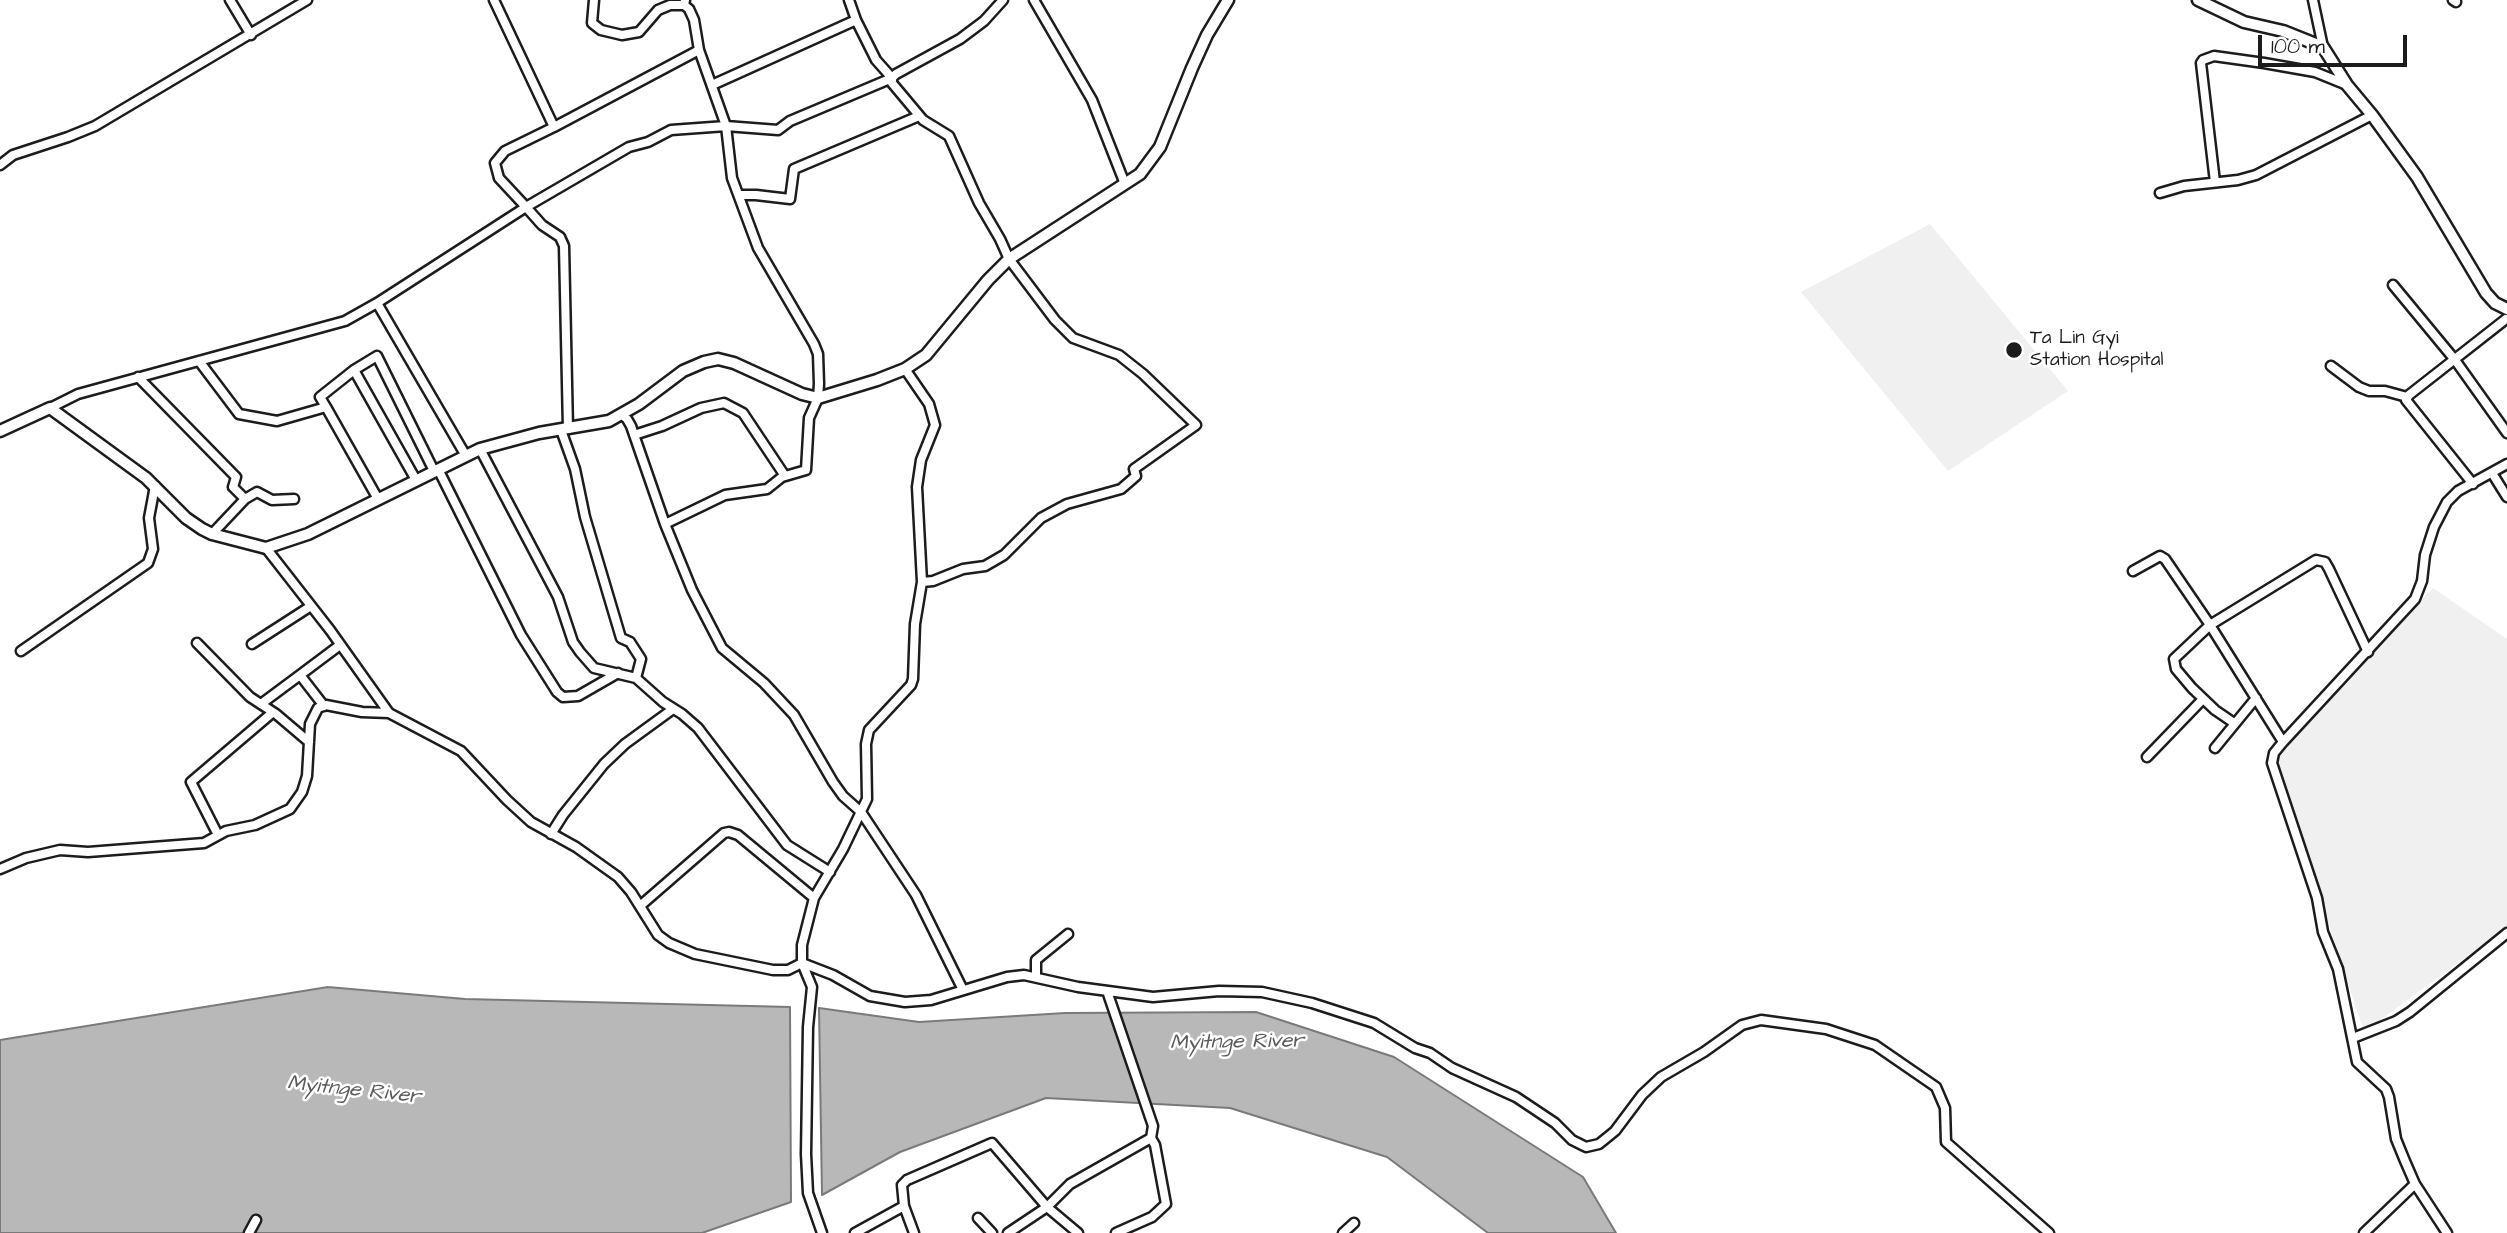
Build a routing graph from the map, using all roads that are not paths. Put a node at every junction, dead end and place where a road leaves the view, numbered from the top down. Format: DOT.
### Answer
graph roads {
  1 [pos="230,0"];
  2 [pos="307,0"];
  3 [pos="494,0"];
  4 [pos="593,0"];
  5 [pos="849,0"];
  6 [pos="1003,0"];
  7 [pos="1034,0"];
  8 [pos="1228,0"];
  9 [pos="2198,0"];
  10 [pos="2313,0"];
  11 [pos="685,3"];
  12 [pos="856,20"];
  13 [pos="251,35"];
  14 [pos="2323,47"];
  15 [pos="699,50"];
  16 [pos="892,78"];
  17 [pos="712,85"];
  18 [pos="2347,85"];
  19 [pos="2372,115"];
  20 [pos="919,116"];
  21 [pos="726,126"];
  22 [pos="554,127"];
  23 [pos="0,165"];
  24 [pos="2215,182"];
  25 [pos="1125,184"];
  26 [pos="2160,193"];
  27 [pos="739,195"];
  28 [pos="526,207"];
  29 [pos="1009,259"];
  30 [pos="2393,285"];
  31 [pos="377,303"];
  32 [pos="2507,315"];
  33 [pos="2455,360"];
  34 [pos="199,361"];
  35 [pos="2331,366"];
  36 [pos="905,369"];
  37 [pos="354,370"];
  38 [pos="138,377"];
  39 [pos="2407,397"];
  40 [pos="818,398"];
  41 [pos="327,407"];
  42 [pos="50,408"];
  43 [pos="621,414"];
  44 [pos="564,429"];
  45 [pos="0,431"];
  46 [pos="2507,433"];
  47 [pos="634,435"];
  48 [pos="480,449"];
  49 [pos="466,456"];
  50 [pos="2507,464"];
  51 [pos="436,470"];
  52 [pos="2492,473"];
  53 [pos="785,476"];
  54 [pos="416,480"];
  55 [pos="2473,484"];
  56 [pos="155,486"];
  57 [pos="2507,497"];
  58 [pos="245,499"];
  59 [pos="294,499"];
  60 [pos="378,499"];
  61 [pos="665,524"];
  62 [pos="212,534"];
  63 [pos="266,548"];
  64 [pos="2133,571"];
  65 [pos="922,582"];
  66 [pos="311,606"];
  67 [pos="2210,625"];
  68 [pos="197,643"];
  69 [pos="252,644"];
  70 [pos="340,646"];
  71 [pos="21,651"];
  72 [pos="2368,653"];
  73 [pos="618,673"];
  74 [pos="300,675"];
  75 [pos="636,678"];
  76 [pos="2256,698"];
  77 [pos="2203,699"];
  78 [pos="261,704"];
  79 [pos="324,706"];
  80 [pos="673,709"];
  81 [pos="272,713"];
  82 [pos="389,713"];
  83 [pos="2234,723"];
  84 [pos="309,742"];
  85 [pos="2283,742"];
  86 [pos="2214,748"];
  87 [pos="2147,757"];
  88 [pos="862,812"];
  89 [pos="551,834"];
  90 [pos="218,835"];
  91 [pos="0,869"];
  92 [pos="830,872"];
  93 [pos="814,898"];
  94 [pos="640,905"];
  95 [pos="2507,933"];
  96 [pos="1068,934"];
  97 [pos="802,963"];
  98 [pos="1037,977"];
  99 [pos="964,990"];
  100 [pos="1107,990"];
  101 [pos="2353,1038"];
  102 [pos="1151,1138"];
  103 [pos="2415,1184"];
  104 [pos="904,1206"];
  105 [pos="1047,1207"];
  106 [pos="978,1218"];
  107 [pos="256,1220"];
  108 [pos="1354,1223"];
  109 [pos="249,1233"];
  110 [pos="822,1233"];
  111 [pos="855,1233"];
  112 [pos="914,1233"];
  113 [pos="992,1233"];
  114 [pos="1008,1233"];
  115 [pos="1078,1233"];
  116 [pos="1115,1233"];
  117 [pos="1343,1233"];
  118 [pos="2049,1233"];
  119 [pos="2364,1233"];
  120 [pos="2447,1233"];
  1 -- 13 [label="street"];
  2 -- 13 [label="street"];
  3 -- 22 [label="street"];
  4 -- 11 [label="street"];
  5 -- 12 [label="street"];
  6 -- 16 [label="street"];
  7 -- 25 [label="street"];
  8 -- 25 [label="street"];
  9 -- 14 [label="street"];
  10 -- 14 [label="street"];
  11 -- 15 [label="street"];
  12 -- 16 [label="street"];
  12 -- 17 [label="street"];
  13 -- 23 [label="street"];
  14 -- 18 [label="street"];
  15 -- 17 [label="street"];
  15 -- 22 [label="street"];
  16 -- 20 [label="street"];
  16 -- 21 [label="street"];
  17 -- 21 [label="street"];
  18 -- 19 [label="street"];
  18 -- 24 [label="street"];
  19 -- 24 [label="street"];
  19 -- 32 [label="street"];
  20 -- 27 [label="street"];
  20 -- 29 [label="street"];
  21 -- 27 [label="street"];
  21 -- 28 [label="street"];
  22 -- 28 [label="street"];
  24 -- 26 [label="street"];
  25 -- 29 [label="street"];
  27 -- 40 [label="street"];
  28 -- 31 [label="street"];
  28 -- 44 [label="street"];
  29 -- 36 [label="street"];
  29 -- 65 [label="street"];
  30 -- 33 [label="street"];
  31 -- 34 [label="street"];
  31 -- 49 [label="street"];
  32 -- 33 [label="street"];
  33 -- 39 [label="street"];
  33 -- 46 [label="street"];
  34 -- 38 [label="street"];
  34 -- 41 [label="street"];
  35 -- 39 [label="street"];
  36 -- 40 [label="street"];
  36 -- 65 [label="street"];
  37 -- 41 [label="street"];
  37 -- 51 [label="street"];
  37 -- 54 [label="street"];
  38 -- 42 [label="street"];
  38 -- 58 [label="street"];
  39 -- 55 [label="street"];
  40 -- 43 [label="street"];
  40 -- 53 [label="street"];
  41 -- 60 [label="street"];
  42 -- 45 [label="street"];
  42 -- 56 [label="street"];
  43 -- 44 [label="street"];
  43 -- 47 [label="street"];
  44 -- 48 [label="street"];
  44 -- 75 [label="street"];
  47 -- 53 [label="street"];
  47 -- 61 [label="street"];
  48 -- 49 [label="street"];
  48 -- 73 [label="street"];
  49 -- 51 [label="street"];
  50 -- 52 [label="street"];
  51 -- 54 [label="street"];
  51 -- 73 [label="street"];
  52 -- 55 [label="street"];
  52 -- 57 [label="street"];
  53 -- 61 [label="street"];
  54 -- 60 [label="street"];
  55 -- 72 [label="street"];
  56 -- 62 [label="street"];
  56 -- 71 [label="street"];
  58 -- 59 [label="street"];
  58 -- 62 [label="street"];
  60 -- 63 [label="street"];
  61 -- 88 [label="street"];
  62 -- 63 [label="street"];
  63 -- 66 [label="street"];
  64 -- 67 [label="street"];
  65 -- 88 [label="street"];
  66 -- 69 [label="street"];
  66 -- 70 [label="street"];
  67 -- 72 [label="street"];
  67 -- 76 [label="street"];
  67 -- 77 [label="street"];
  68 -- 78 [label="street"];
  70 -- 74 [label="street"];
  70 -- 82 [label="street"];
  72 -- 85 [label="street"];
  73 -- 75 [label="street"];
  74 -- 78 [label="street"];
  74 -- 79 [label="street"];
  75 -- 80 [label="street"];
  76 -- 83 [label="street"];
  76 -- 85 [label="street"];
  77 -- 83 [label="street"];
  77 -- 87 [label="street"];
  78 -- 81 [label="street"];
  79 -- 82 [label="street"];
  79 -- 84 [label="street"];
  80 -- 89 [label="street"];
  80 -- 92 [label="street"];
  81 -- 84 [label="street"];
  81 -- 90 [label="street"];
  82 -- 89 [label="street"];
  83 -- 86 [label="street"];
  84 -- 90 [label="street"];
  85 -- 101 [label="street"];
  88 -- 92 [label="street"];
  88 -- 99 [label="street"];
  89 -- 94 [label="street"];
  90 -- 91 [label="street"];
  92 -- 93 [label="street"];
  93 -- 94 [label="street"];
  93 -- 97 [label="street"];
  94 -- 97 [label="street"];
  95 -- 101 [label="street"];
  96 -- 98 [label="street"];
  97 -- 99 [label="street"];
  97 -- 110 [label="street"];
  98 -- 99 [label="street"];
  98 -- 100 [label="street"];
  100 -- 102 [label="street"];
  100 -- 118 [label="street"];
  101 -- 103 [label="street"];
  102 -- 105 [label="street"];
  102 -- 116 [label="street"];
  103 -- 119 [label="street"];
  103 -- 120 [label="street"];
  104 -- 105 [label="street"];
  104 -- 111 [label="street"];
  104 -- 112 [label="street"];
  105 -- 114 [label="street"];
  105 -- 115 [label="street"];
  106 -- 113 [label="street"];
  107 -- 109 [label="street"];
  108 -- 117 [label="street"];
}
